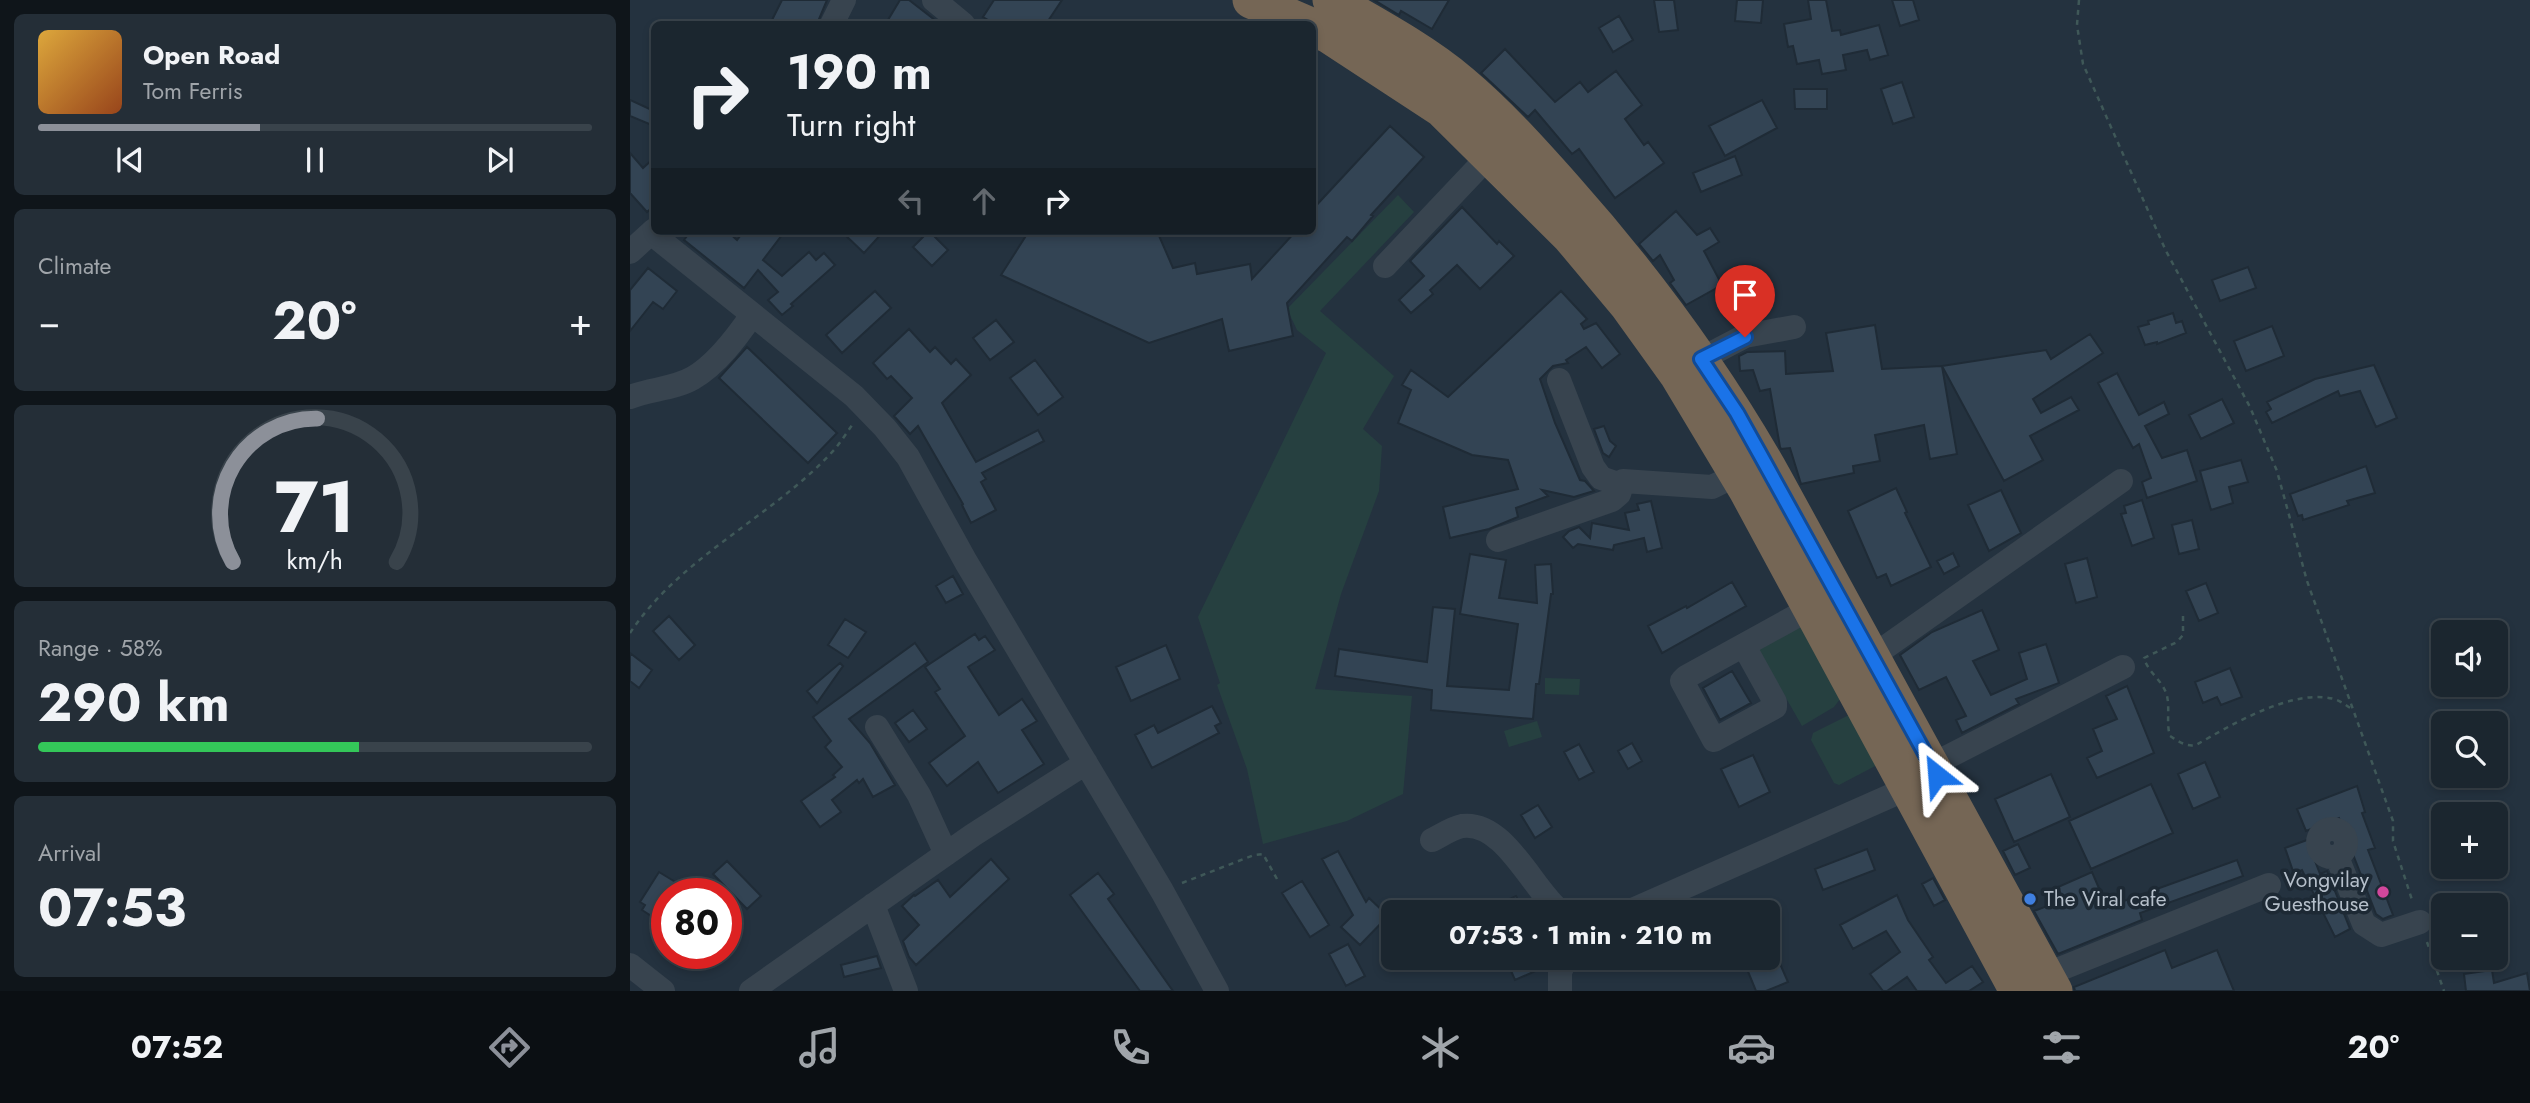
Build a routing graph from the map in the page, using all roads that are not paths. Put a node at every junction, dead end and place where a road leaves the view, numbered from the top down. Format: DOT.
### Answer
graph roads {
  1 [pos="844,0"];
  2 [pos="934,0"];
  3 [pos="1251,0"];
  4 [pos="1320,17"];
  5 [pos="834,21"];
  6 [pos="959,21"];
  7 [pos="1489,156"];
  8 [pos="641,237"];
  9 [pos="1385,266"];
  10 [pos="752,314"];
  11 [pos="1794,327"];
  12 [pos="1701,359"];
  13 [pos="1559,380"];
  14 [pos="630,397"];
  15 [pos="1753,480"];
  16 [pos="2121,481"];
  17 [pos="1621,485"];
  18 [pos="1498,540"];
  19 [pos="1811,608"];
  20 [pos="1744,646"];
  21 [pos="1873,656"];
  22 [pos="2123,667"];
  23 [pos="877,727"];
  24 [pos="1086,763"];
  25 [pos="1926,776"];
  26 [pos="1432,840"];
  27 [pos="946,854"];
  28 [pos="2337,857"];
  29 [pos="2269,885"];
  30 [pos="1552,900"];
  31 [pos="1654,900"];
  32 [pos="873,905"];
  33 [pos="2420,922"];
  34 [pos="630,965"];
  35 [pos="1561,970"];
  36 [pos="2039,986"];
  37 [pos="663,991"];
  38 [pos="751,991"];
  39 [pos="906,991"];
  40 [pos="1217,991"];
  41 [pos="1560,991"];
  1 -- 5 [label="street"];
  2 -- 6 [label="street"];
  3 -- 4 [label="highway"];
  4 -- 7 [label="highway"];
  4 -- 12 [label="highway"];
  7 -- 9 [label="street"];
  7 -- 15 [label="highway"];
  8 -- 10 [label="street"];
  10 -- 14 [label="street"];
  10 -- 24 [label="street"];
  11 -- 12 [label="street"];
  12 -- 15 [label="highway"];
  13 -- 17 [label="street"];
  15 -- 17 [label="street"];
  15 -- 19 [label="highway"];
  15 -- 21 [label="highway"];
  16 -- 21 [label="street"];
  17 -- 18 [label="street"];
  19 -- 20 [label="street"];
  19 -- 25 [label="highway"];
  21 -- 25 [label="highway"];
  22 -- 25 [label="street"];
  23 -- 27 [label="street"];
  24 -- 27 [label="street"];
  24 -- 40 [label="street"];
  25 -- 31 [label="street"];
  25 -- 36 [label="highway"];
  26 -- 30 [label="street"];
  27 -- 32 [label="street"];
  28 -- 33 [label="street"];
  29 -- 36 [label="street"];
  32 -- 38 [label="street"];
  32 -- 39 [label="street"];
  34 -- 37 [label="street"];
  35 -- 41 [label="street"];
}
